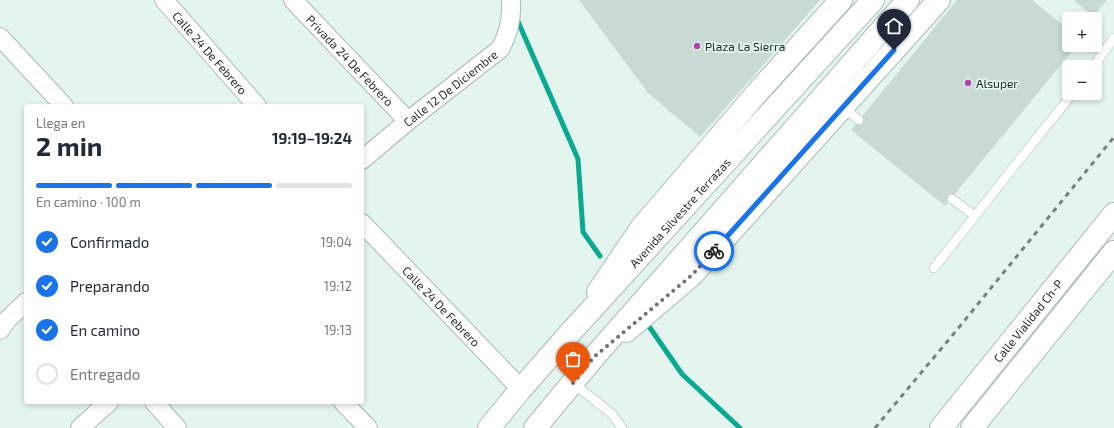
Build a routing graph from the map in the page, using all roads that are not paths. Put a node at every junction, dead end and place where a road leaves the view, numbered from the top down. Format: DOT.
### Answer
graph roads {
  1 [pos="164,0"];
  2 [pos="293,0"];
  3 [pos="511,0"];
  4 [pos="841,0"];
  5 [pos="873,0"];
  6 [pos="908,0"];
  7 [pos="939,0"];
  8 [pos="0,37"];
  9 [pos="1114,38"];
  10 [pos="1098,60"];
  11 [pos="1067,100"];
  12 [pos="62,104"];
  13 [pos="255,104"];
  14 [pos="408,121"];
  15 [pos="364,158"];
  16 [pos="952,199"];
  17 [pos="1114,214"];
  18 [pos="975,216"];
  19 [pos="364,225"];
  20 [pos="1114,252"];
  21 [pos="934,268"];
  22 [pos="24,304"];
  23 [pos="0,330"];
  24 [pos="570,333"];
  25 [pos="594,357"];
  26 [pos="573,383"];
  27 [pos="521,389"];
  28 [pos="107,404"];
  29 [pos="156,404"];
  30 [pos="345,404"];
  31 [pos="943,427"];
  32 [pos="80,428"];
  33 [pos="178,428"];
  34 [pos="368,428"];
  35 [pos="489,428"];
  36 [pos="535,428"];
  37 [pos="622,428"];
  38 [pos="972,428"];
  1 -- 13 [label="street, Calle 24 De Febrero"];
  2 -- 14 [label="street, Privada 24 De Febrero"];
  3 -- 14 [label="street, Calle 12 De Diciembre"];
  4 -- 24 [label="main road"];
  5 -- 24 [label="main road, Avenida Silvestre Terrazas"];
  6 -- 25 [label="main road"];
  7 -- 25 [label="main road"];
  8 -- 12 [label="street"];
  9 -- 10 [label="lane"];
  11 -- 18 [label="lane"];
  14 -- 15 [label="street, Calle 12 De Diciembre"];
  16 -- 18 [label="lane"];
  17 -- 31 [label="main road, Calle Vialidad Ch-P"];
  18 -- 21 [label="lane"];
  19 -- 27 [label="street, Calle 24 De Febrero"];
  20 -- 38 [label="main road, Calle Vialidad Ch-P"];
  22 -- 23 [label="street"];
  24 -- 27 [label="main road, Avenida Silvestre Terrazas"];
  25 -- 26 [label="main road"];
  26 -- 36 [label="main road"];
  26 -- 37 [label="lane"];
  27 -- 35 [label="main road, Avenida Silvestre Terrazas"];
  28 -- 32 [label="street"];
  29 -- 33 [label="street"];
  30 -- 34 [label="street"];
}
